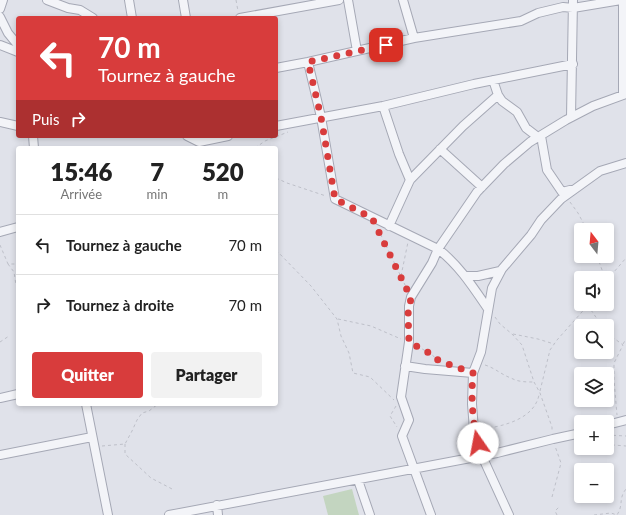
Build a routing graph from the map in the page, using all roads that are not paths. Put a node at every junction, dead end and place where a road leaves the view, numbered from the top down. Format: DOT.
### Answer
graph roads {
  1 [pos="3,0"];
  2 [pos="48,0"];
  3 [pos="129,0"];
  4 [pos="183,0"];
  5 [pos="339,0"];
  6 [pos="348,0"];
  7 [pos="403,0"];
  8 [pos="622,0"];
  9 [pos="73,4"];
  10 [pos="573,4"];
  11 [pos="0,9"];
  12 [pos="239,15"];
  13 [pos="90,16"];
  14 [pos="132,16"];
  15 [pos="186,16"];
  16 [pos="0,17"];
  17 [pos="414,38"];
  18 [pos="16,43"];
  19 [pos="0,45"];
  20 [pos="16,51"];
  21 [pos="358,51"];
  22 [pos="308,62"];
  23 [pos="572,64"];
  24 [pos="278,68"];
  25 [pos="493,80"];
  26 [pos="625,94"];
  27 [pos="498,95"];
  28 [pos="383,106"];
  29 [pos="321,117"];
  30 [pos="571,117"];
  31 [pos="0,122"];
  32 [pos="16,126"];
  33 [pos="278,126"];
  34 [pos="540,137"];
  35 [pos="191,138"];
  36 [pos="218,138"];
  37 [pos="440,149"];
  38 [pos="626,163"];
  39 [pos="410,180"];
  40 [pos="482,187"];
  41 [pos="573,189"];
  42 [pos="389,226"];
  43 [pos="16,228"];
  44 [pos="0,232"];
  45 [pos="438,249"];
  46 [pos="500,271"];
  47 [pos="466,276"];
  48 [pos="488,309"];
  49 [pos="405,366"];
  50 [pos="473,373"];
  51 [pos="16,394"];
  52 [pos="0,398"];
  53 [pos="86,406"];
  54 [pos="626,420"];
  55 [pos="614,422"];
  56 [pos="574,434"];
  57 [pos="92,437"];
  58 [pos="0,455"];
  59 [pos="482,456"];
  60 [pos="414,469"];
  61 [pos="358,480"];
  62 [pos="217,505"];
  63 [pos="108,515"];
  64 [pos="170,515"];
  65 [pos="218,515"];
  66 [pos="370,515"];
  67 [pos="431,515"];
  68 [pos="509,515"];
  1 -- 11 [label="street"];
  2 -- 9 [label="street"];
  3 -- 14 [label="street"];
  4 -- 15 [label="street"];
  5 -- 12 [label="street"];
  6 -- 21 [label="street"];
  7 -- 17 [label="street"];
  8 -- 10 [label="street"];
  8 -- 26 [label="street"];
  9 -- 13 [label="street"];
  10 -- 17 [label="street"];
  10 -- 23 [label="street"];
  16 -- 18 [label="street"];
  17 -- 21 [label="street"];
  19 -- 20 [label="street"];
  21 -- 22 [label="street"];
  22 -- 24 [label="street"];
  22 -- 29 [label="street"];
  23 -- 25 [label="street"];
  23 -- 30 [label="street"];
  25 -- 27 [label="street"];
  25 -- 28 [label="street"];
  26 -- 30 [label="street"];
  27 -- 34 [label="street"];
  27 -- 37 [label="street"];
  28 -- 29 [label="street"];
  28 -- 39 [label="street"];
  29 -- 33 [label="street"];
  29 -- 42 [label="street"];
  30 -- 34 [label="street"];
  31 -- 32 [label="street"];
  34 -- 40 [label="street"];
  34 -- 41 [label="street"];
  35 -- 36 [label="street"];
  37 -- 39 [label="street"];
  37 -- 40 [label="street"];
  38 -- 41 [label="street"];
  39 -- 42 [label="street"];
  40 -- 45 [label="street"];
  41 -- 46 [label="street"];
  42 -- 45 [label="street"];
  43 -- 44 [label="street"];
  45 -- 47 [label="street"];
  45 -- 49 [label="street"];
  46 -- 47 [label="street"];
  46 -- 48 [label="street"];
  47 -- 48 [label="street"];
  48 -- 50 [label="street"];
  49 -- 50 [label="street"];
  49 -- 60 [label="street"];
  50 -- 59 [label="street"];
  51 -- 52 [label="street"];
  53 -- 57 [label="street"];
  54 -- 55 [label="street"];
  56 -- 59 [label="street"];
  57 -- 58 [label="street"];
  57 -- 63 [label="street"];
  59 -- 60 [label="street"];
  59 -- 68 [label="street"];
  60 -- 61 [label="street"];
  60 -- 67 [label="street"];
  61 -- 62 [label="street"];
  61 -- 66 [label="street"];
  62 -- 64 [label="street"];
  62 -- 65 [label="street"];
}
